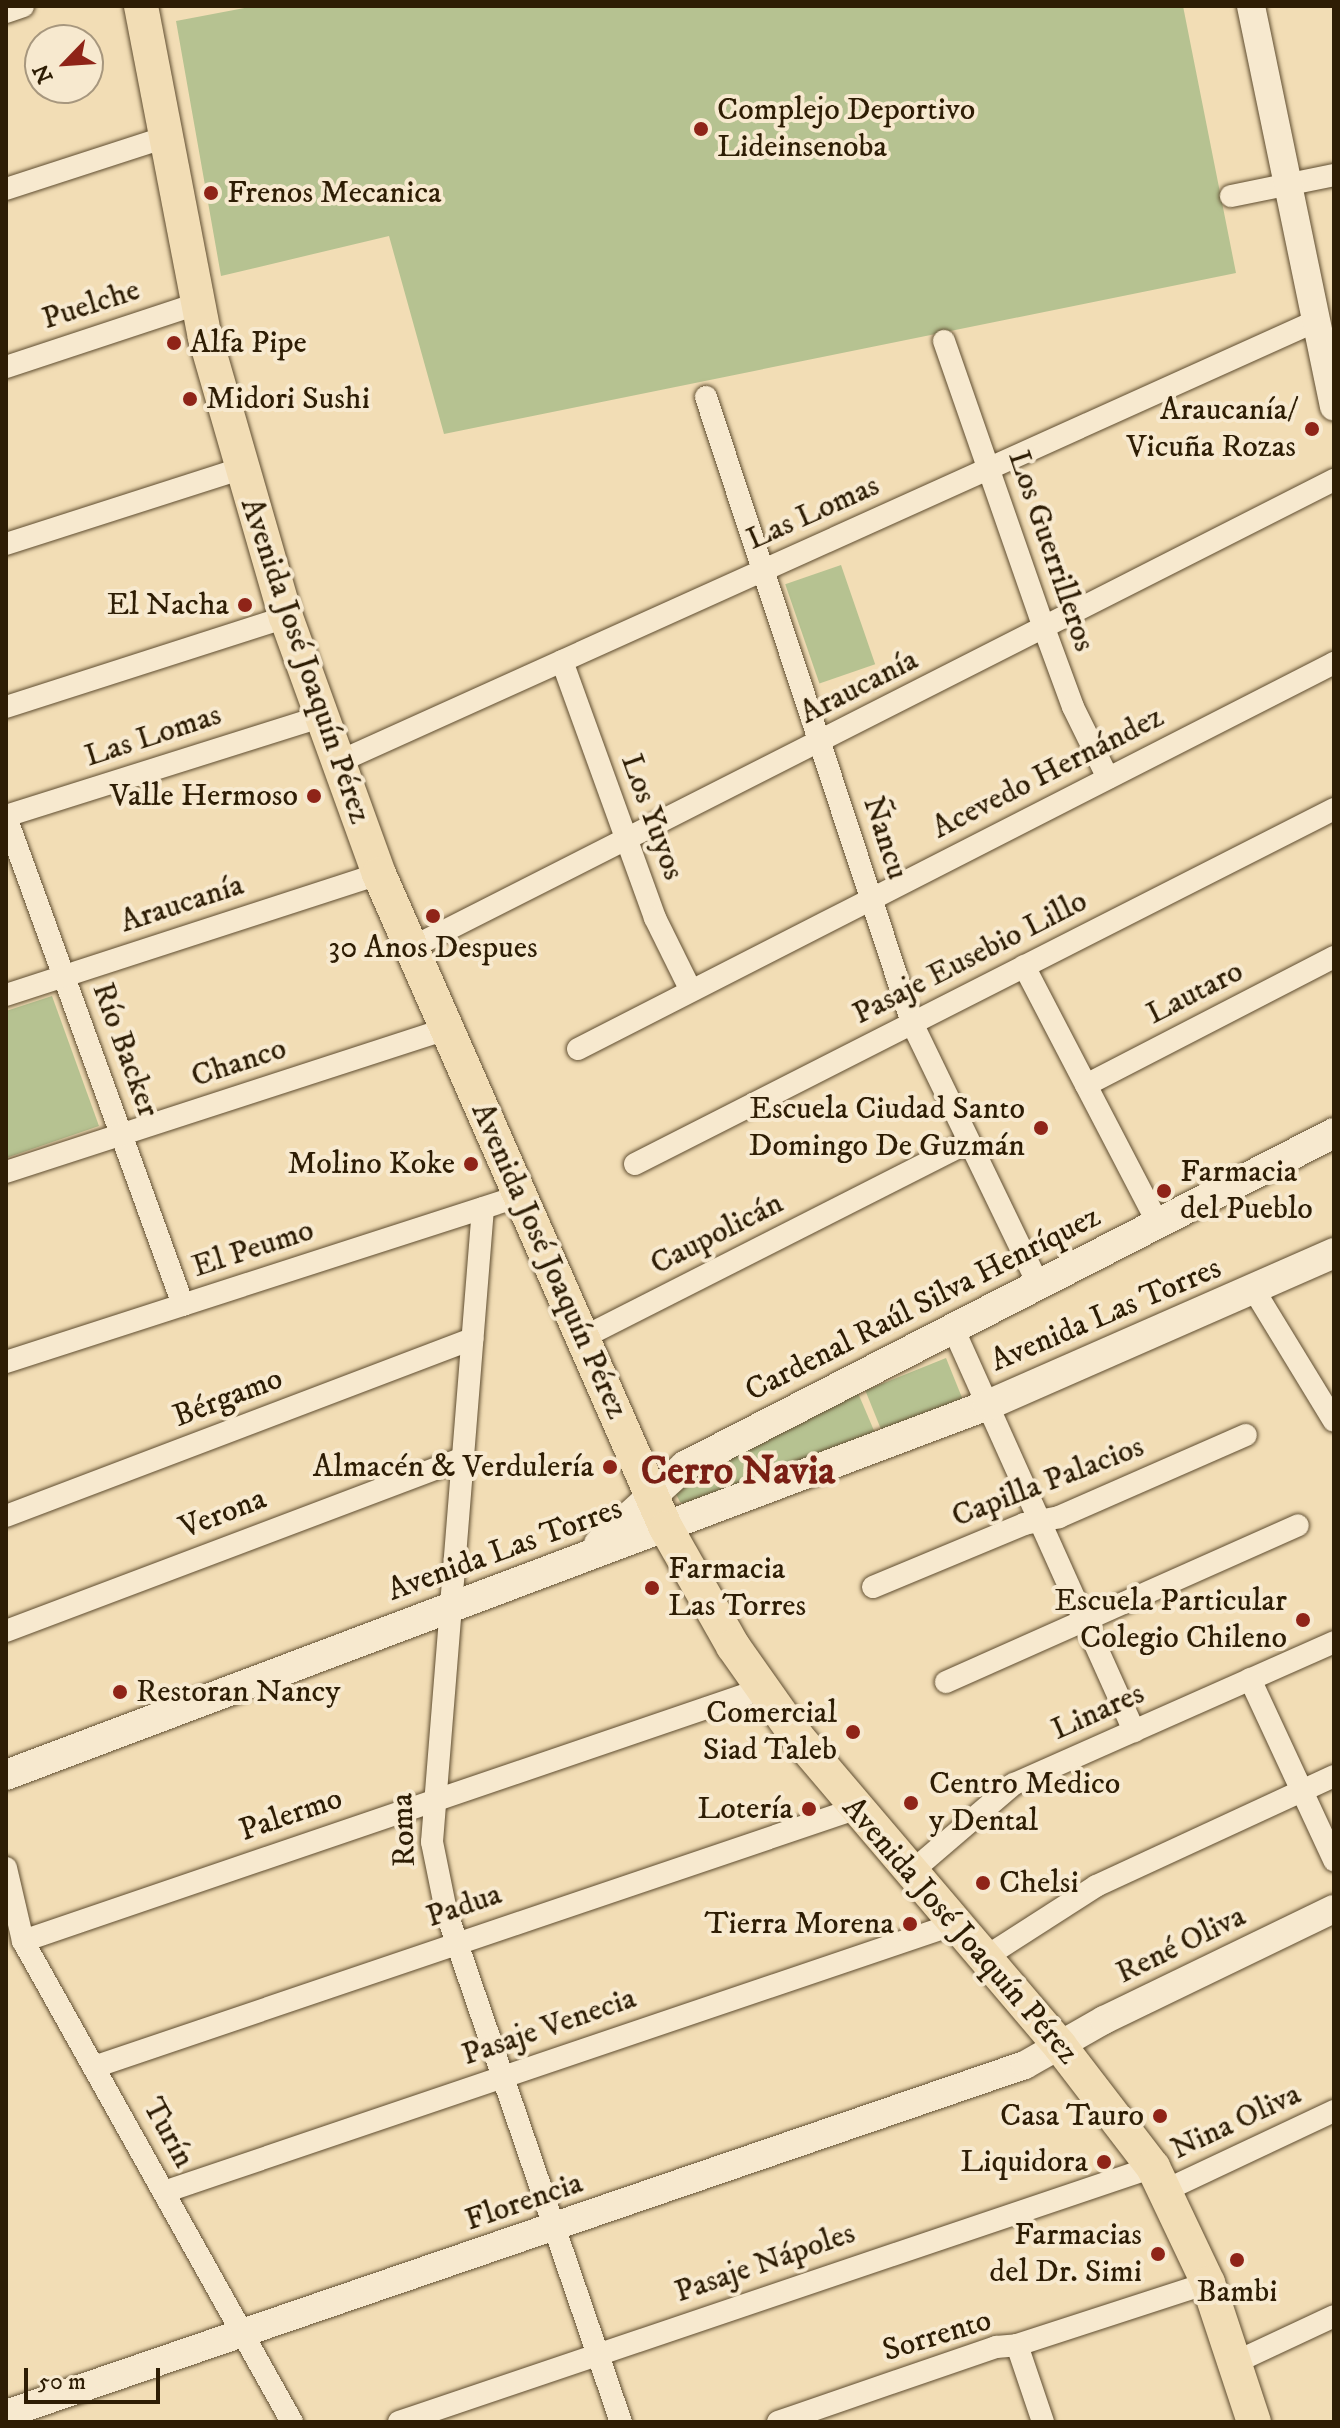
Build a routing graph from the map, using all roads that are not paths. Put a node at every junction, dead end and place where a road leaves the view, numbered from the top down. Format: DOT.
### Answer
graph roads {
  1 [pos="23,6"];
  2 [pos="141,6"];
  3 [pos="1251,6"];
  4 [pos="6,12"];
  5 [pos="163,138"];
  6 [pos="1334,175"];
  7 [pos="1287,184"];
  8 [pos="6,189"];
  9 [pos="1231,196"];
  10 [pos="197,304"];
  11 [pos="1316,321"];
  12 [pos="944,341"];
  13 [pos="6,367"];
  14 [pos="706,397"];
  15 [pos="1334,407"];
  16 [pos="240,469"];
  17 [pos="988,469"];
  18 [pos="1334,480"];
  19 [pos="6,544"];
  20 [pos="763,570"];
  21 [pos="286,617"];
  22 [pos="1044,628"];
  23 [pos="562,661"];
  24 [pos="1334,663"];
  25 [pos="6,707"];
  26 [pos="320,717"];
  27 [pos="820,743"];
  28 [pos="336,763"];
  29 [pos="1108,778"];
  30 [pos="1334,809"];
  31 [pos="6,817"];
  32 [pos="626,840"];
  33 [pos="379,874"];
  34 [pos="871,899"];
  35 [pos="411,948"];
  36 [pos="1334,957"];
  37 [pos="1024,966"];
  38 [pos="64,976"];
  39 [pos="691,991"];
  40 [pos="6,995"];
  41 [pos="912,1023"];
  42 [pos="447,1029"];
  43 [pos="578,1049"];
  44 [pos="1086,1085"];
  45 [pos="1334,1133"];
  46 [pos="121,1135"];
  47 [pos="967,1143"];
  48 [pos="635,1164"];
  49 [pos="6,1172"];
  50 [pos="520,1196"];
  51 [pos="483,1208"];
  52 [pos="1158,1223"];
  53 [pos="1334,1253"];
  54 [pos="1038,1284"];
  55 [pos="1254,1290"];
  56 [pos="183,1305"];
  57 [pos="953,1328"];
  58 [pos="582,1338"];
  59 [pos="473,1339"];
  60 [pos="6,1362"];
  61 [pos="988,1405"];
  62 [pos="1334,1421"];
  63 [pos="1246,1435"];
  64 [pos="463,1458"];
  65 [pos="651,1495"];
  66 [pos="6,1516"];
  67 [pos="1040,1521"];
  68 [pos="1298,1525"];
  69 [pos="666,1528"];
  70 [pos="565,1567"];
  71 [pos="873,1587"];
  72 [pos="450,1609"];
  73 [pos="1085,1620"];
  74 [pos="6,1631"];
  75 [pos="1334,1642"];
  76 [pos="1250,1679"];
  77 [pos="946,1682"];
  78 [pos="762,1689"];
  79 [pos="1134,1731"];
  80 [pos="6,1775"];
  81 [pos="1334,1776"];
  82 [pos="1302,1791"];
  83 [pos="432,1801"];
  84 [pos="855,1809"];
  85 [pos="1334,1860"];
  86 [pos="6,1868"];
  87 [pos="910,1873"];
  88 [pos="1334,1909"];
  89 [pos="955,1924"];
  90 [pos="23,1941"];
  91 [pos="457,1942"];
  92 [pos="984,1958"];
  93 [pos="1060,2046"];
  94 [pos="94,2067"];
  95 [pos="503,2076"];
  96 [pos="1334,2111"];
  97 [pos="1160,2178"];
  98 [pos="164,2192"];
  99 [pos="554,2229"];
  100 [pos="1208,2283"];
  101 [pos="1334,2316"];
  102 [pos="243,2334"];
  103 [pos="1017,2345"];
  104 [pos="597,2353"];
  105 [pos="1236,2362"];
  106 [pos="6,2414"];
  107 [pos="292,2422"];
  108 [pos="399,2422"];
  109 [pos="621,2422"];
  110 [pos="778,2422"];
  111 [pos="1043,2422"];
  112 [pos="1254,2422"];
  1 -- 4 [label="street"];
  2 -- 5 [label="main road, Avenida José Joaquín Pérez"];
  3 -- 7 [label="street"];
  5 -- 8 [label="street"];
  5 -- 10 [label="main road, Avenida José Joaquín Pérez"];
  6 -- 7 [label="street"];
  7 -- 9 [label="street"];
  7 -- 11 [label="street"];
  10 -- 13 [label="street, Puelche"];
  10 -- 16 [label="main road, Avenida José Joaquín Pérez"];
  11 -- 15 [label="street"];
  11 -- 17 [label="street, Las Lomas"];
  12 -- 17 [label="street, Los Guerrilleros"];
  14 -- 20 [label="street, Ñancu"];
  16 -- 19 [label="street"];
  16 -- 21 [label="main road, Avenida José Joaquín Pérez"];
  17 -- 20 [label="street, Las Lomas"];
  17 -- 22 [label="street, Los Guerrilleros"];
  18 -- 22 [label="street, Araucanía"];
  20 -- 23 [label="street, Las Lomas"];
  20 -- 27 [label="street, Ñancu"];
  21 -- 25 [label="street"];
  21 -- 26 [label="main road, Avenida José Joaquín Pérez"];
  22 -- 27 [label="street, Araucanía"];
  22 -- 29 [label="street, Los Guerrilleros"];
  23 -- 28 [label="street, Las Lomas"];
  23 -- 32 [label="street, Los Yuyos"];
  24 -- 29 [label="street, Acevedo Hernández"];
  26 -- 28 [label="main road, Avenida José Joaquín Pérez"];
  26 -- 31 [label="street, Las Lomas"];
  27 -- 32 [label="street, Araucanía"];
  27 -- 34 [label="street, Ñancu"];
  28 -- 33 [label="main road, Avenida José Joaquín Pérez"];
  29 -- 34 [label="street, Acevedo Hernández"];
  30 -- 37 [label="street, Pasaje Eusebio Lillo"];
  31 -- 38 [label="street, Río Backer"];
  32 -- 35 [label="street, Araucanía"];
  32 -- 39 [label="street, Los Yuyos"];
  33 -- 35 [label="main road, Avenida José Joaquín Pérez"];
  33 -- 38 [label="street, Araucanía"];
  34 -- 39 [label="street, Acevedo Hernández"];
  34 -- 41 [label="street, Ñancu"];
  35 -- 42 [label="main road, Avenida José Joaquín Pérez"];
  36 -- 44 [label="street, Lautaro"];
  37 -- 41 [label="street, Pasaje Eusebio Lillo"];
  37 -- 44 [label="street"];
  38 -- 40 [label="street, Araucanía"];
  38 -- 46 [label="street, Río Backer"];
  39 -- 43 [label="street, Acevedo Hernández"];
  41 -- 47 [label="street, Ñancu"];
  41 -- 48 [label="street, Pasaje Eusebio Lillo"];
  42 -- 46 [label="street, Chanco"];
  42 -- 50 [label="main road, Avenida José Joaquín Pérez"];
  44 -- 52 [label="street"];
  45 -- 52 [label="main road, Cardenal Raúl Silva Henríquez"];
  46 -- 49 [label="street, Chanco"];
  46 -- 56 [label="street, Río Backer"];
  47 -- 54 [label="street, Ñancu"];
  47 -- 58 [label="street, Caupolicán"];
  50 -- 51 [label="street, El Peumo"];
  50 -- 58 [label="main road, Avenida José Joaquín Pérez"];
  51 -- 56 [label="street, El Peumo"];
  51 -- 59 [label="street, Roma"];
  52 -- 54 [label="main road, Cardenal Raúl Silva Henríquez"];
  53 -- 55 [label="main road, Avenida Las Torres"];
  54 -- 57 [label="main road, Cardenal Raúl Silva Henríquez"];
  55 -- 61 [label="main road, Avenida Las Torres"];
  55 -- 62 [label="street"];
  56 -- 60 [label="street, El Peumo"];
  57 -- 61 [label="street"];
  57 -- 65 [label="main road, Cardenal Raúl Silva Henríquez"];
  58 -- 65 [label="main road, Avenida José Joaquín Pérez"];
  59 -- 64 [label="street, Roma"];
  59 -- 66 [label="street, Bérgamo"];
  61 -- 67 [label="street"];
  61 -- 69 [label="main road, Avenida Las Torres"];
  63 -- 67 [label="street, Capilla Palacios"];
  64 -- 72 [label="street, Roma"];
  64 -- 74 [label="street, Verona"];
  65 -- 69 [label="main road, Avenida José Joaquín Pérez"];
  65 -- 70 [label="main road, Cardenal Raúl Silva Henríquez"];
  67 -- 71 [label="street, Capilla Palacios"];
  67 -- 73 [label="street"];
  68 -- 73 [label="street"];
  69 -- 70 [label="main road, Avenida Las Torres"];
  69 -- 78 [label="main road, Avenida José Joaquín Pérez"];
  70 -- 72 [label="main road, Avenida Las Torres"];
  72 -- 80 [label="main road, Avenida Las Torres"];
  72 -- 83 [label="street, Roma"];
  73 -- 77 [label="street"];
  73 -- 79 [label="street"];
  75 -- 76 [label="street, Linares"];
  76 -- 79 [label="street, Linares"];
  76 -- 82 [label="street"];
  78 -- 83 [label="street, Palermo"];
  78 -- 84 [label="main road, Avenida José Joaquín Pérez"];
  79 -- 87 [label="street, Linares"];
  81 -- 82 [label="street"];
  82 -- 85 [label="street"];
  82 -- 92 [label="street"];
  83 -- 90 [label="street, Palermo"];
  83 -- 91 [label="street, Roma"];
  84 -- 87 [label="main road, Avenida José Joaquín Pérez"];
  84 -- 91 [label="street, Padua"];
  86 -- 90 [label="street, Turín"];
  87 -- 89 [label="main road, Avenida José Joaquín Pérez"];
  88 -- 93 [label="street, René Oliva"];
  89 -- 92 [label="main road, Avenida José Joaquín Pérez"];
  89 -- 95 [label="street, Pasaje Venecia"];
  90 -- 94 [label="street, Turín"];
  91 -- 94 [label="street, Padua"];
  91 -- 95 [label="street, Roma"];
  92 -- 93 [label="main road, Avenida José Joaquín Pérez"];
  93 -- 97 [label="main road, Avenida José Joaquín Pérez"];
  93 -- 99 [label="street, Florencia"];
  94 -- 98 [label="street, Turín"];
  95 -- 98 [label="street, Pasaje Venecia"];
  95 -- 99 [label="street, Roma"];
  96 -- 97 [label="street, Nina Oliva"];
  97 -- 100 [label="main road, Avenida José Joaquín Pérez"];
  97 -- 104 [label="street, Pasaje Nápoles"];
  98 -- 102 [label="street, Turín"];
  99 -- 102 [label="street, Florencia"];
  99 -- 104 [label="street, Roma"];
  100 -- 103 [label="street, Sorrento"];
  100 -- 105 [label="main road, Avenida José Joaquín Pérez"];
  101 -- 105 [label="street"];
  102 -- 106 [label="street, Florencia"];
  102 -- 107 [label="street, Turín"];
  103 -- 110 [label="street, Sorrento"];
  103 -- 111 [label="street"];
  104 -- 108 [label="street, Pasaje Nápoles"];
  104 -- 109 [label="street, Roma"];
  105 -- 112 [label="main road, Avenida José Joaquín Pérez"];
}
